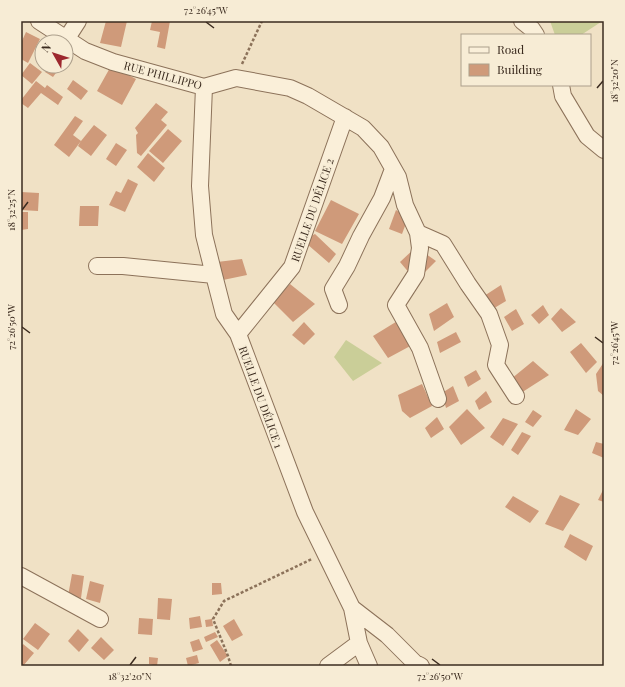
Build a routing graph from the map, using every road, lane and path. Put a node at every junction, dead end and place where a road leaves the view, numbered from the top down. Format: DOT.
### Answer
graph roads {
  1 [pos="40,21"];
  2 [pos="78,21"];
  3 [pos="262,21"];
  4 [pos="522,21"];
  5 [pos="61,34"];
  6 [pos="70,34"];
  7 [pos="535,34"];
  8 [pos="74,43"];
  9 [pos="236,78"];
  10 [pos="561,86"];
  11 [pos="204,87"];
  12 [pos="345,117"];
  13 [pos="604,150"];
  14 [pos="393,169"];
  15 [pos="418,233"];
  16 [pos="97,266"];
  17 [pos="214,275"];
  18 [pos="339,305"];
  19 [pos="238,334"];
  20 [pos="516,396"];
  21 [pos="438,399"];
  22 [pos="325,553"];
  23 [pos="21,576"];
  24 [pos="352,608"];
  25 [pos="100,619"];
  26 [pos="359,643"];
  27 [pos="231,666"];
  28 [pos="328,666"];
  29 [pos="369,666"];
  30 [pos="421,666"];
  1 -- 5 [label="street, RUE PHILLIPPO"];
  2 -- 6 [label="street"];
  3 -- 9 [label="path"];
  4 -- 7 [label="street"];
  8 -- 11 [label="street, RUE PHILLIPPO"];
  9 -- 11 [label="street, RUE PHILLIPPO"];
  9 -- 12 [label="street, RUE PHILLIPPO"];
  10 -- 13 [label="street"];
  11 -- 17 [label="street, RUELLE DU DÉLICE 1"];
  12 -- 14 [label="street, RUE PHILLIPPO"];
  12 -- 19 [label="street, RUELLE DU DÉLICE 2"];
  14 -- 15 [label="street, RUE PHILLIPPO"];
  14 -- 18 [label="street"];
  15 -- 20 [label="street"];
  15 -- 21 [label="street"];
  16 -- 17 [label="street"];
  17 -- 19 [label="street, RUELLE DU DÉLICE 1"];
  19 -- 22 [label="street, RUELLE DU DÉLICE 1"];
  22 -- 24 [label="street, RUELLE DU DÉLICE 1"];
  22 -- 27 [label="path"];
  23 -- 25 [label="street"];
  24 -- 26 [label="street"];
  24 -- 30 [label="street, RUELLE DU DÉLICE 1"];
  26 -- 28 [label="street"];
  26 -- 29 [label="street"];
}
